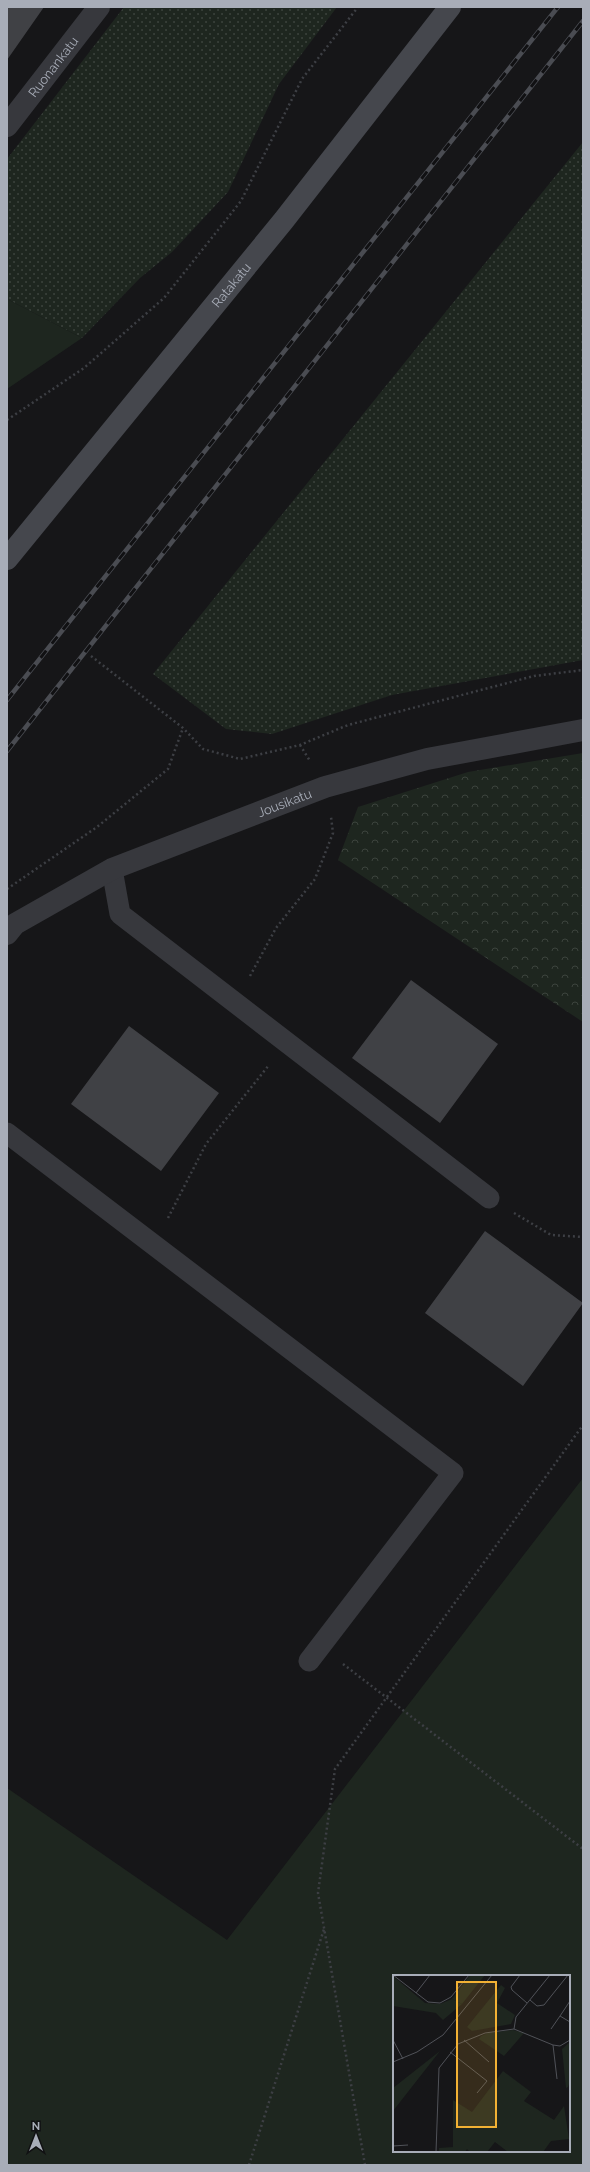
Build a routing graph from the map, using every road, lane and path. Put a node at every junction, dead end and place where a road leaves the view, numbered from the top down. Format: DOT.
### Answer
graph roads {
  1 [pos="99,7"];
  2 [pos="358,7"];
  3 [pos="450,7"];
  4 [pos="7,126"];
  5 [pos="7,420"];
  6 [pos="7,559"];
  7 [pos="91,656"];
  8 [pos="583,670"];
  9 [pos="183,728"];
  10 [pos="583,730"];
  11 [pos="300,745"];
  12 [pos="325,788"];
  13 [pos="112,868"];
  14 [pos="7,889"];
  15 [pos="7,934"];
  16 [pos="244,1010"];
  17 [pos="287,1043"];
  18 [pos="7,1133"];
  19 [pos="488,1198"];
  20 [pos="583,1237"];
  21 [pos="155,1246"];
  22 [pos="583,1425"];
  23 [pos="315,1654"];
  24 [pos="386,1697"];
  25 [pos="583,1849"];
  26 [pos="324,1929"];
  27 [pos="249,2165"];
  28 [pos="365,2165"];
  1 -- 4 [label="street, Ruonankatu"];
  2 -- 5 [label="path"];
  3 -- 6 [label="main road, Ratakatu"];
  7 -- 9 [label="path"];
  8 -- 11 [label="path"];
  9 -- 11 [label="path"];
  9 -- 14 [label="path"];
  10 -- 12 [label="street, Jousikatu"];
  11 -- 12 [label="path"];
  12 -- 13 [label="street, Jousikatu"];
  12 -- 16 [label="path"];
  13 -- 15 [label="street, Jousikatu"];
  13 -- 16 [label="lane"];
  16 -- 17 [label="lane"];
  17 -- 19 [label="lane"];
  17 -- 21 [label="path"];
  18 -- 21 [label="lane"];
  19 -- 20 [label="path"];
  21 -- 23 [label="lane"];
  22 -- 24 [label="path"];
  23 -- 24 [label="path"];
  24 -- 25 [label="path"];
  24 -- 26 [label="path"];
  26 -- 27 [label="path"];
  26 -- 28 [label="path"];
}
